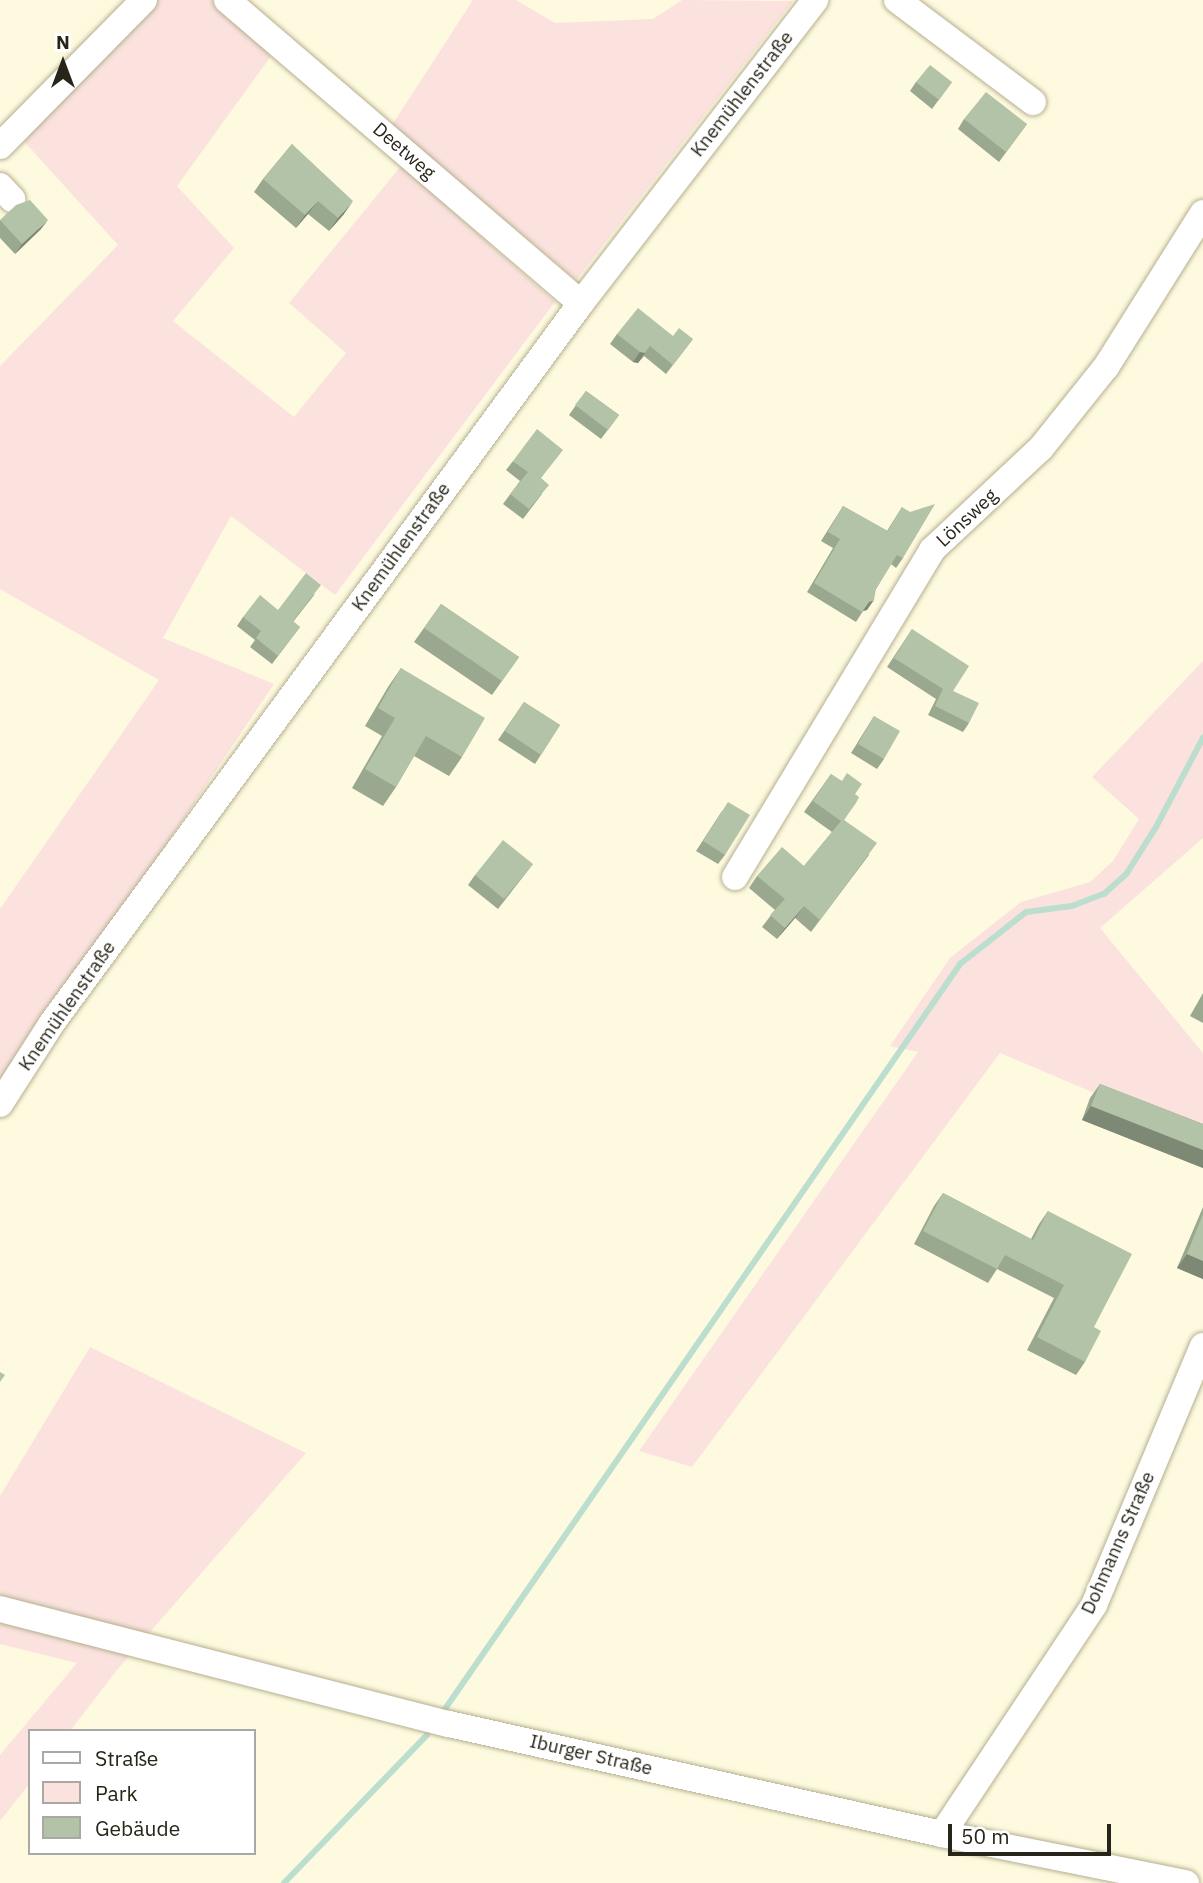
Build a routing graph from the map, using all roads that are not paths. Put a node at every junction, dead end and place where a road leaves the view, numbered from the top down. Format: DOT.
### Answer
graph roads {
  1 [pos="144,0"];
  2 [pos="227,0"];
  3 [pos="815,0"];
  4 [pos="897,0"];
  5 [pos="1033,102"];
  6 [pos="0,146"];
  7 [pos="1203,213"];
  8 [pos="580,303"];
  9 [pos="735,877"];
  10 [pos="0,1104"];
  11 [pos="1203,1346"];
  12 [pos="0,1609"];
  13 [pos="942,1833"];
  14 [pos="1186,1883"];
  1 -- 6 [label="street"];
  2 -- 8 [label="street, Deetweg"];
  3 -- 8 [label="street, Knemühlenstraße"];
  4 -- 5 [label="street"];
  7 -- 9 [label="street, Lönsweg"];
  8 -- 10 [label="street, Knemühlenstraße"];
  11 -- 13 [label="street, Dohmanns Straße"];
  12 -- 13 [label="street, Iburger Straße"];
  13 -- 14 [label="street, Iburger Straße"];
}
